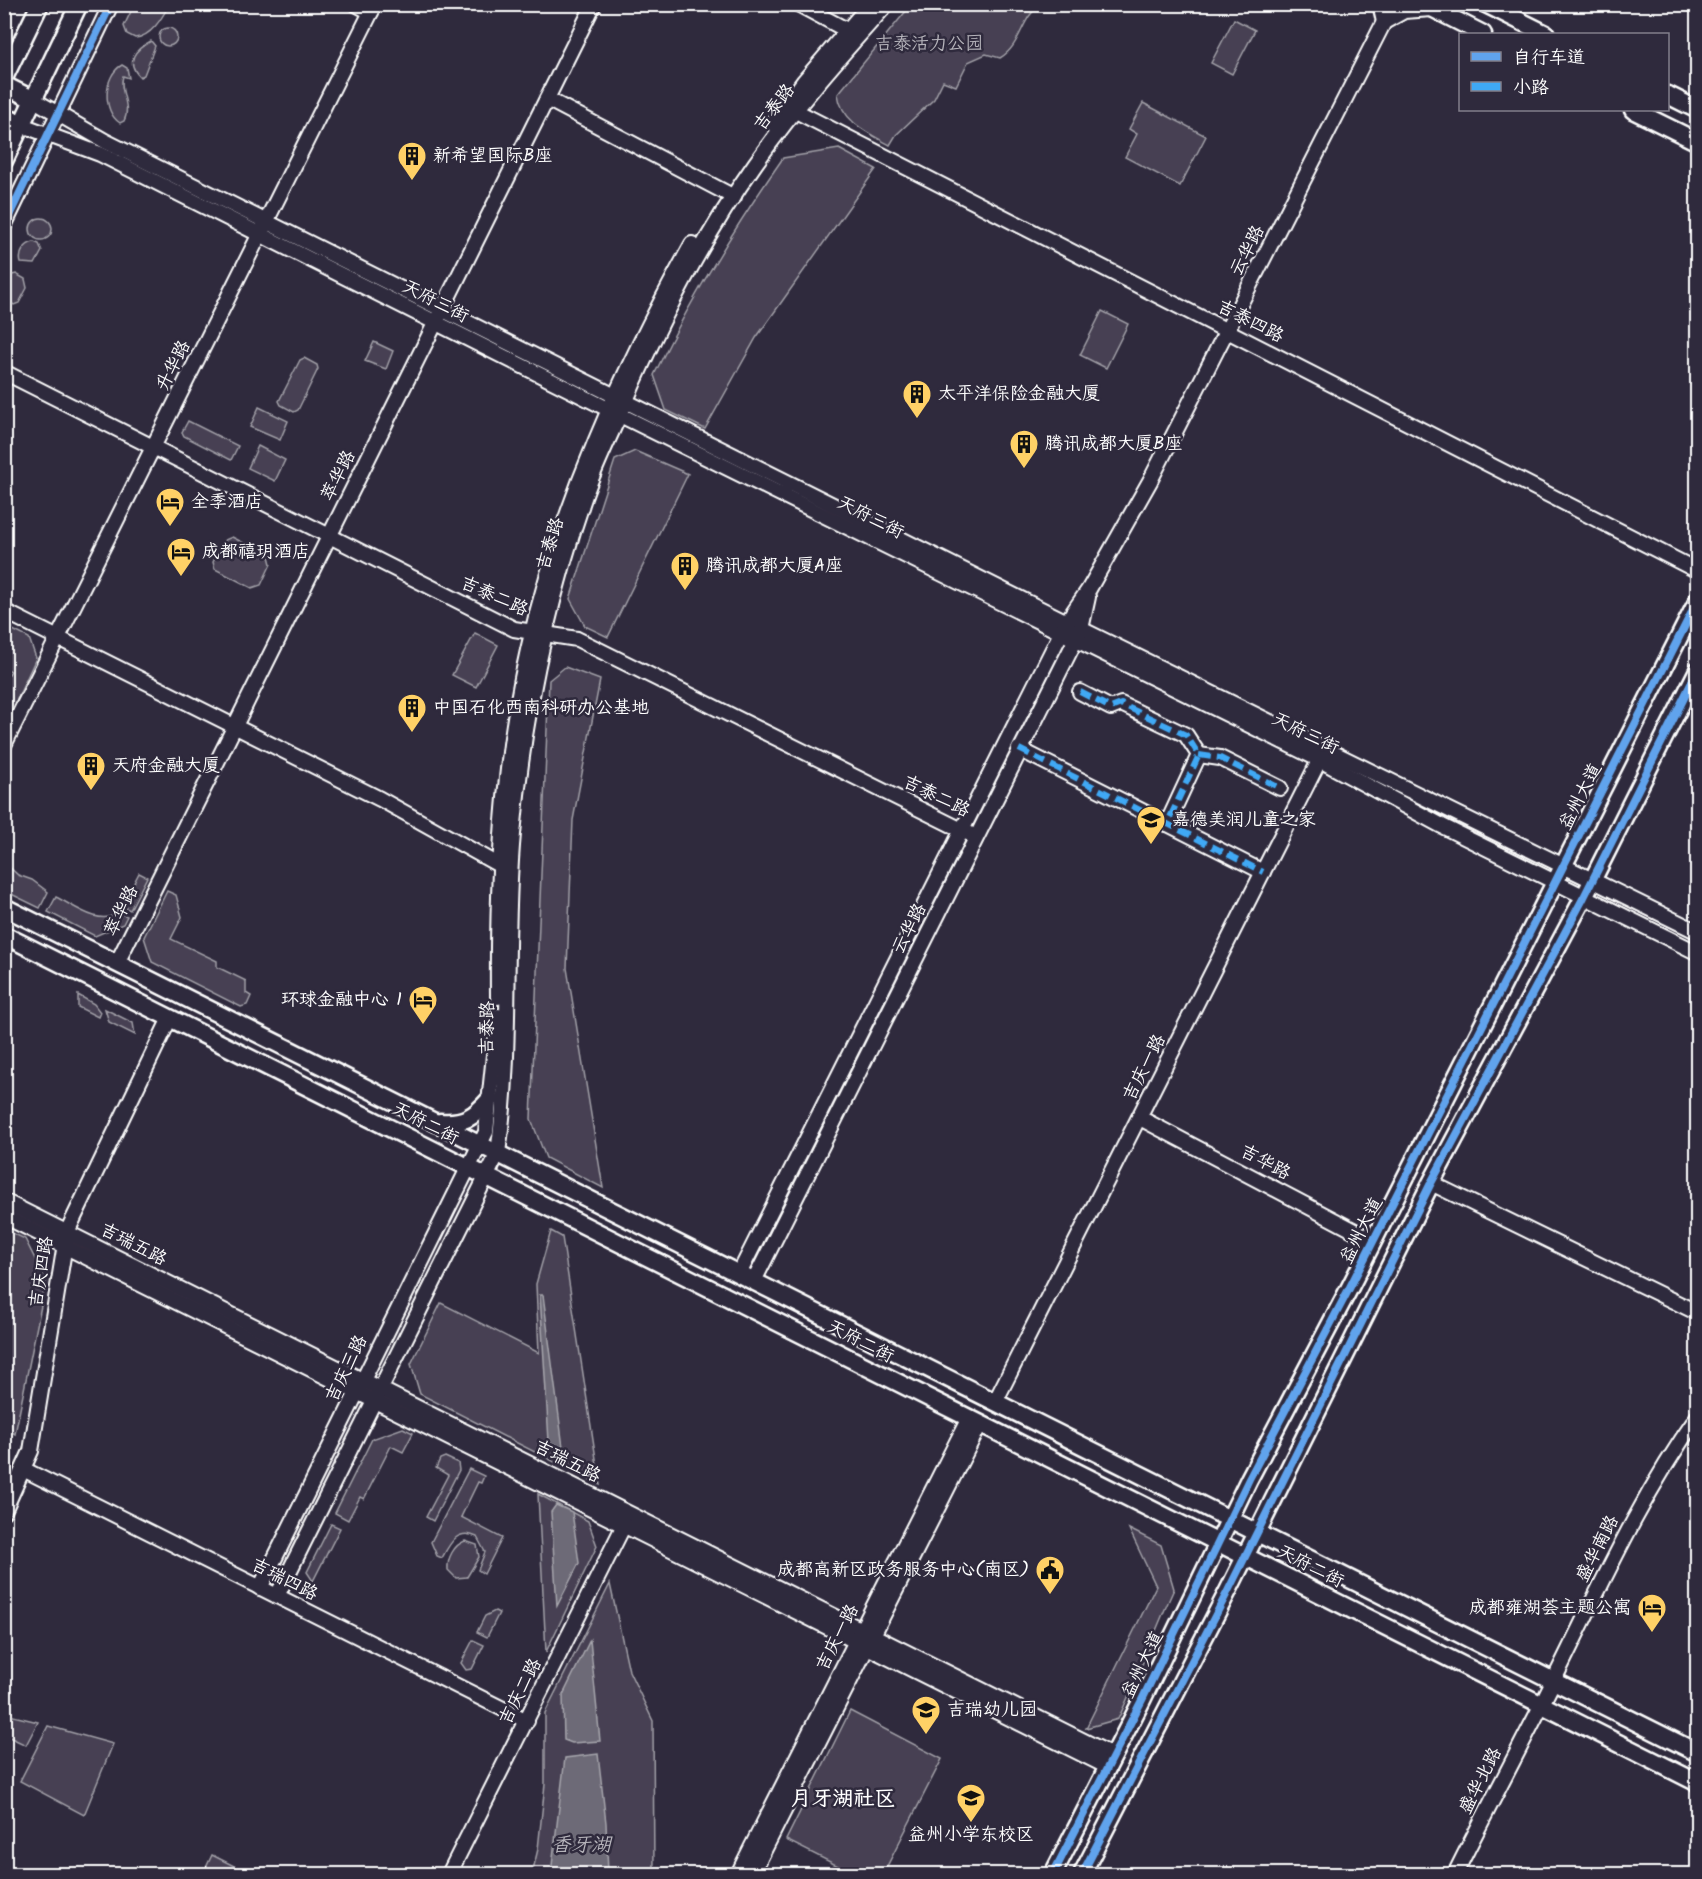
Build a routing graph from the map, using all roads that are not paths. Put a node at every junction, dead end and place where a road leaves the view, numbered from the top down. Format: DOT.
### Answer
graph roads {
  1 [pos="40,4"];
  2 [pos="79,4"];
  3 [pos="111,4"];
  4 [pos="356,4"];
  5 [pos="594,4"];
  6 [pos="798,4"];
  7 [pos="870,4"];
  8 [pos="887,4"];
  9 [pos="1380,4"];
  10 [pos="1486,4"];
  11 [pos="1428,7"];
  12 [pos="373,8"];
  13 [pos="1384,22"];
  14 [pos="853,33"];
  15 [pos="1482,33"];
  16 [pos="1544,33"];
  17 [pos="4,78"];
  18 [pos="4,85"];
  19 [pos="1669,96"];
  20 [pos="547,99"];
  21 [pos="34,100"];
  22 [pos="791,108"];
  23 [pos="1698,110"];
  24 [pos="1635,111"];
  25 [pos="59,112"];
  26 [pos="4,116"];
  27 [pos="22,125"];
  28 [pos="48,135"];
  29 [pos="1698,142"];
  30 [pos="4,161"];
  31 [pos="729,195"];
  32 [pos="4,226"];
  33 [pos="263,228"];
  34 [pos="439,317"];
  35 [pos="1227,331"];
  36 [pos="4,372"];
  37 [pos="617,406"];
  38 [pos="153,448"];
  39 [pos="329,536"];
  40 [pos="1698,571"];
  41 [pos="1089,590"];
  42 [pos="1698,600"];
  43 [pos="4,611"];
  44 [pos="1064,627"];
  45 [pos="539,633"];
  46 [pos="1077,635"];
  47 [pos="58,637"];
  48 [pos="1698,670"];
  49 [pos="1080,692"];
  50 [pos="234,724"];
  51 [pos="4,745"];
  52 [pos="1019,750"];
  53 [pos="1199,755"];
  54 [pos="1323,755"];
  55 [pos="1280,788"];
  56 [pos="1167,824"];
  57 [pos="963,830"];
  58 [pos="976,837"];
  59 [pos="1563,864"];
  60 [pos="505,869"];
  61 [pos="1263,872"];
  62 [pos="1593,879"];
  63 [pos="1555,882"];
  64 [pos="1584,897"];
  65 [pos="4,907"];
  66 [pos="1698,932"];
  67 [pos="4,935"];
  68 [pos="1698,953"];
  69 [pos="117,963"];
  70 [pos="170,1018"];
  71 [pos="490,1099"];
  72 [pos="420,1115"];
  73 [pos="1140,1118"];
  74 [pos="481,1145"];
  75 [pos="498,1154"];
  76 [pos="467,1167"];
  77 [pos="486,1177"];
  78 [pos="1431,1183"];
  79 [pos="4,1201"];
  80 [pos="4,1216"];
  81 [pos="66,1239"];
  82 [pos="1374,1241"];
  83 [pos="746,1278"];
  84 [pos="1698,1313"];
  85 [pos="359,1386"];
  86 [pos="378,1395"];
  87 [pos="995,1402"];
  88 [pos="1698,1416"];
  89 [pos="975,1421"];
  90 [pos="25,1470"];
  91 [pos="4,1511"];
  92 [pos="1229,1519"];
  93 [pos="624,1525"];
  94 [pos="1256,1532"];
  95 [pos="1218,1543"];
  96 [pos="1245,1556"];
  97 [pos="260,1588"];
  98 [pos="277,1596"];
  99 [pos="865,1638"];
  100 [pos="1554,1681"];
  101 [pos="1541,1705"];
  102 [pos="527,1721"];
  103 [pos="1698,1753"];
  104 [pos="1111,1761"];
  105 [pos="1698,1783"];
  106 [pos="449,1875"];
  107 [pos="738,1875"];
  108 [pos="752,1875"];
  109 [pos="1053,1875"];
  110 [pos="1082,1875"];
  111 [pos="1455,1875"];
  1 -- 17 [label="main road"];
  2 -- 21 [label="main road"];
  3 -- 25 [label="street"];
  4 -- 12 [label="street"];
  5 -- 20 [label="street, 萃华路"];
  6 -- 14 [label="street"];
  7 -- 14 [label="street, 吉泰路"];
  8 -- 14 [label="street, 吉泰路"];
  9 -- 13 [label="street"];
  10 -- 16 [label="main road"];
  11 -- 13 [label="street"];
  11 -- 15 [label="main road"];
  12 -- 33 [label="street, 升华路"];
  13 -- 35 [label="street, 云华路"];
  14 -- 22 [label="street, 吉泰路"];
  18 -- 21 [label="main road"];
  19 -- 23 [label="main road"];
  20 -- 31 [label="street"];
  20 -- 34 [label="street, 萃华路"];
  21 -- 25 [label="street, 天府三街"];
  21 -- 27 [label="main road"];
  22 -- 31 [label="street, 吉泰路"];
  22 -- 35 [label="street, 吉泰四路"];
  24 -- 29 [label="main road"];
  25 -- 28 [label="street"];
  25 -- 33 [label="street, 天府三街"];
  26 -- 27 [label="main road"];
  27 -- 28 [label="street, 天府三街"];
  27 -- 30 [label="main road"];
  28 -- 32 [label="street"];
  28 -- 33 [label="street, 天府三街"];
  31 -- 37 [label="street, 吉泰路"];
  33 -- 34 [label="street, 天府三街"];
  33 -- 38 [label="street, 升华路"];
  34 -- 37 [label="street, 天府三街"];
  34 -- 39 [label="street, 萃华路"];
  35 -- 40 [label="street, 吉泰四路"];
  35 -- 41 [label="street, 云华路"];
  36 -- 38 [label="street, 吉泰二路"];
  37 -- 44 [label="street, 天府三街"];
  37 -- 45 [label="street, 吉泰路"];
  38 -- 39 [label="street, 吉泰二路"];
  38 -- 47 [label="street, 升华路"];
  39 -- 45 [label="street, 吉泰二路"];
  39 -- 50 [label="street, 萃华路"];
  41 -- 44 [label="street, 云华路"];
  41 -- 46 [label="street, 云华路"];
  42 -- 59 [label="main road, 益州大道"];
  43 -- 47 [label="street"];
  44 -- 46 [label="street, 天府三街"];
  44 -- 57 [label="street, 云华路"];
  45 -- 57 [label="street, 吉泰二路"];
  45 -- 60 [label="street, 吉泰路"];
  46 -- 52 [label="street, 云华路"];
  46 -- 54 [label="street, 天府三街"];
  47 -- 50 [label="street"];
  47 -- 51 [label="street, 升华路"];
  48 -- 62 [label="main road"];
  49 -- 53 [label="street"];
  50 -- 60 [label="street"];
  50 -- 69 [label="street, 萃华路"];
  52 -- 56 [label="street"];
  52 -- 58 [label="street, 云华路"];
  53 -- 55 [label="street"];
  53 -- 56 [label="street"];
  54 -- 59 [label="street, 天府三街"];
  54 -- 61 [label="street, 吉庆一路"];
  54 -- 63 [label="street, 天府三街"];
  56 -- 61 [label="street"];
  57 -- 58 [label="street, 吉泰二路"];
  57 -- 83 [label="street, 云华路"];
  58 -- 83 [label="street, 云华路"];
  59 -- 62 [label="street, 天府三街"];
  59 -- 63 [label="main road, 益州大道"];
  60 -- 71 [label="street, 吉泰路"];
  60 -- 75 [label="street, 吉泰路"];
  61 -- 73 [label="street, 吉庆一路"];
  62 -- 64 [label="main road"];
  62 -- 66 [label="street, 天府三街"];
  63 -- 64 [label="street, 天府三街"];
  63 -- 82 [label="main road, 益州大道"];
  64 -- 68 [label="street, 天府三街"];
  64 -- 78 [label="main road"];
  65 -- 69 [label="main road, 天府二街"];
  67 -- 70 [label="main road, 天府二街"];
  69 -- 72 [label="main road, 天府二街"];
  70 -- 76 [label="main road, 天府二街"];
  70 -- 81 [label="street, 吉庆四路"];
  71 -- 72 [label="main road"];
  71 -- 74 [label="street, 吉泰路"];
  72 -- 74 [label="main road, 天府二街"];
  73 -- 82 [label="street, 吉华路"];
  73 -- 87 [label="street, 吉庆一路"];
  74 -- 75 [label="main road, 天府二街"];
  74 -- 76 [label="street, 吉泰路"];
  75 -- 77 [label="street, 吉泰路"];
  75 -- 83 [label="main road, 天府二街"];
  76 -- 77 [label="main road, 天府二街"];
  76 -- 85 [label="street, 吉庆三路"];
  77 -- 86 [label="street"];
  77 -- 89 [label="main road, 天府二街"];
  78 -- 84 [label="street"];
  78 -- 94 [label="main road"];
  79 -- 81 [label="street, 吉瑞五路"];
  80 -- 81 [label="street, 吉瑞五路"];
  81 -- 85 [label="street, 吉瑞五路"];
  81 -- 90 [label="street, 吉庆四路"];
  82 -- 92 [label="main road, 益州大道"];
  83 -- 87 [label="main road, 天府二街"];
  85 -- 86 [label="street, 吉瑞五路"];
  85 -- 97 [label="street, 吉庆三路"];
  86 -- 93 [label="street, 吉瑞五路"];
  86 -- 98 [label="street"];
  86 -- 99 [label="street, 吉瑞五路"];
  87 -- 92 [label="main road, 天府二街"];
  88 -- 100 [label="street, 盛华南路"];
  89 -- 95 [label="main road, 天府二街"];
  89 -- 99 [label="street, 吉庆一路"];
  90 -- 91 [label="street, 吉庆四路"];
  90 -- 97 [label="street, 吉瑞四路"];
  92 -- 94 [label="main road, 天府二街"];
  92 -- 95 [label="main road, 益州大道"];
  93 -- 99 [label="street, 吉瑞五路"];
  93 -- 102 [label="street, 吉庆二路"];
  94 -- 96 [label="main road"];
  94 -- 100 [label="main road, 天府二街"];
  95 -- 96 [label="main road, 天府二街"];
  95 -- 104 [label="main road, 益州大道"];
  96 -- 101 [label="main road, 天府二街"];
  96 -- 110 [label="main road"];
  97 -- 98 [label="street, 吉瑞四路"];
  98 -- 102 [label="street, 吉瑞四路"];
  99 -- 104 [label="street, 吉瑞五路"];
  99 -- 107 [label="street, 吉庆一路"];
  99 -- 108 [label="street, 吉庆一路"];
  100 -- 101 [label="street, 盛华南路"];
  100 -- 103 [label="main road, 天府二街"];
  101 -- 105 [label="main road, 天府二街"];
  101 -- 111 [label="street, 盛华北路"];
  102 -- 106 [label="street, 吉庆二路"];
  104 -- 109 [label="main road, 益州大道"];
}
